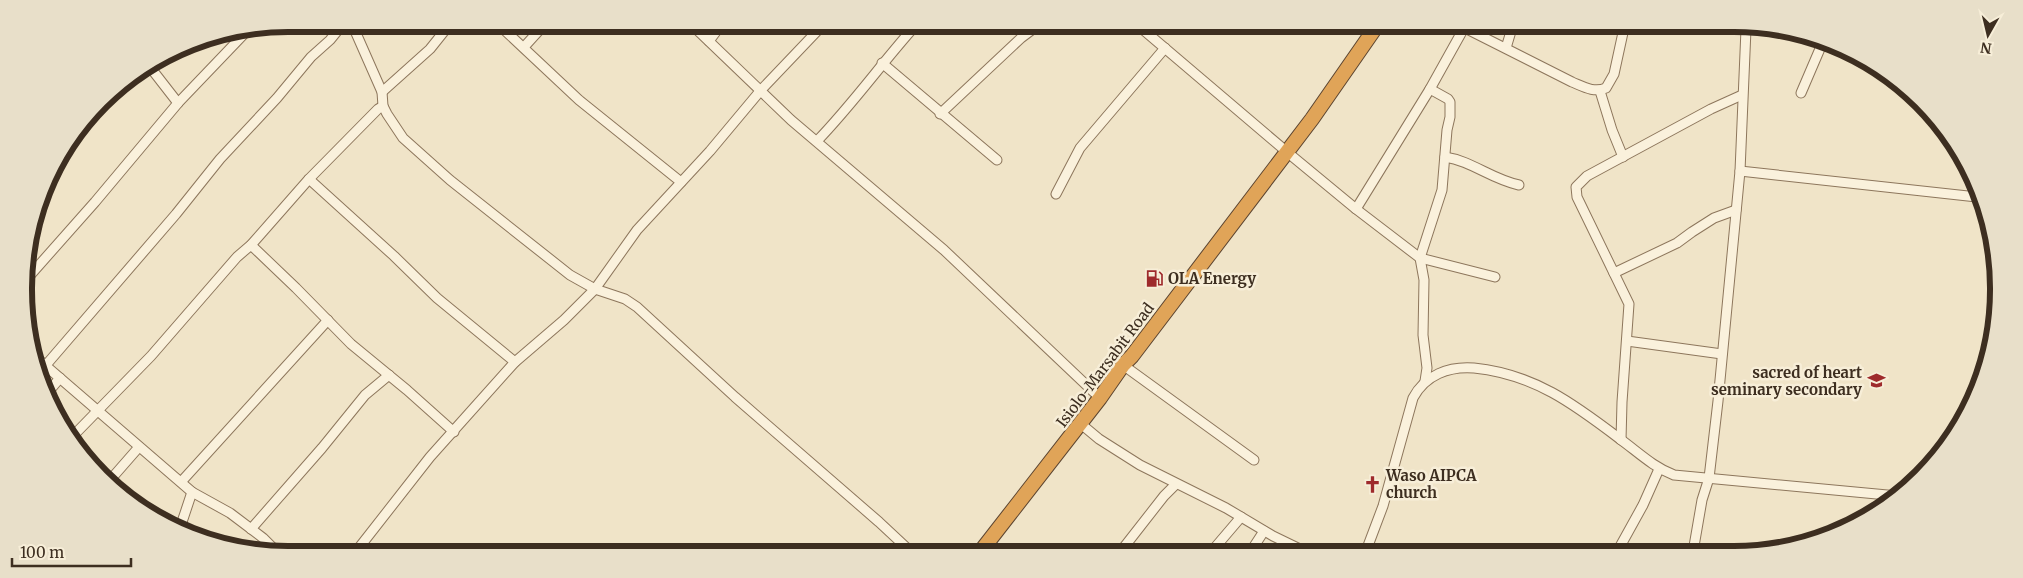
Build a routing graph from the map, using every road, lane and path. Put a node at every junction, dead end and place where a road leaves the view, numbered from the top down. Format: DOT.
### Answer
graph roads {
  1 [pos="336,32"];
  2 [pos="356,32"];
  3 [pos="444,32"];
  4 [pos="507,32"];
  5 [pos="538,32"];
  6 [pos="699,32"];
  7 [pos="716,32"];
  8 [pos="816,32"];
  9 [pos="910,32"];
  10 [pos="1028,32"];
  11 [pos="1146,32"];
  12 [pos="1371,32"];
  13 [pos="1462,32"];
  14 [pos="1472,32"];
  15 [pos="1511,32"];
  16 [pos="1622,32"];
  17 [pos="1746,33"];
  18 [pos="240,37"];
  19 [pos="709,41"];
  20 [pos="524,47"];
  21 [pos="1165,48"];
  22 [pos="1506,48"];
  23 [pos="1820,48"];
  24 [pos="882,62"];
  25 [pos="154,72"];
  26 [pos="1430,89"];
  27 [pos="761,90"];
  28 [pos="1600,90"];
  29 [pos="382,92"];
  30 [pos="1742,94"];
  31 [pos="1801,94"];
  32 [pos="178,103"];
  33 [pos="384,106"];
  34 [pos="940,114"];
  35 [pos="816,141"];
  36 [pos="1287,152"];
  37 [pos="1445,157"];
  38 [pos="1623,157"];
  39 [pos="997,160"];
  40 [pos="1740,171"];
  41 [pos="309,179"];
  42 [pos="681,182"];
  43 [pos="1518,185"];
  44 [pos="1056,194"];
  45 [pos="1973,197"];
  46 [pos="1356,209"];
  47 [pos="1736,210"];
  48 [pos="251,245"];
  49 [pos="1420,258"];
  50 [pos="33,272"];
  51 [pos="1614,274"];
  52 [pos="1496,277"];
  53 [pos="595,289"];
  54 [pos="328,320"];
  55 [pos="1627,341"];
  56 [pos="1722,354"];
  57 [pos="515,362"];
  58 [pos="44,363"];
  59 [pos="46,365"];
  60 [pos="1122,365"];
  61 [pos="389,375"];
  62 [pos="60,378"];
  63 [pos="1425,381"];
  64 [pos="52,387"];
  65 [pos="1100,398"];
  66 [pos="99,410"];
  67 [pos="1081,424"];
  68 [pos="454,432"];
  69 [pos="77,433"];
  70 [pos="1621,440"];
  71 [pos="139,447"];
  72 [pos="1254,460"];
  73 [pos="1659,469"];
  74 [pos="114,476"];
  75 [pos="1709,478"];
  76 [pos="181,482"];
  77 [pos="1176,484"];
  78 [pos="192,492"];
  79 [pos="1886,495"];
  80 [pos="1241,516"];
  81 [pos="182,522"];
  82 [pos="251,529"];
  83 [pos="1264,530"];
  84 [pos="270,545"];
  85 [pos="360,546"];
  86 [pos="905,546"];
  87 [pos="985,546"];
  88 [pos="1125,546"];
  89 [pos="1216,546"];
  90 [pos="1254,546"];
  91 [pos="1294,546"];
  92 [pos="1368,546"];
  93 [pos="1620,546"];
  94 [pos="1694,546"];
  1 -- 59 [label="street"];
  2 -- 29 [label="street"];
  3 -- 29 [label="street"];
  4 -- 20 [label="street"];
  5 -- 20 [label="street"];
  6 -- 19 [label="street"];
  7 -- 19 [label="street"];
  8 -- 27 [label="street"];
  9 -- 24 [label="street"];
  10 -- 34 [label="street"];
  11 -- 21 [label="street"];
  12 -- 36 [label="highway, Isiolo-Marsabit Road"];
  13 -- 26 [label="street"];
  14 -- 22 [label="street"];
  15 -- 22 [label="street"];
  16 -- 28 [label="street"];
  17 -- 30 [label="street"];
  18 -- 32 [label="street"];
  19 -- 27 [label="street"];
  20 -- 42 [label="street"];
  21 -- 36 [label="street"];
  21 -- 44 [label="street"];
  22 -- 28 [label="street"];
  23 -- 31 [label="street"];
  24 -- 34 [label="street"];
  24 -- 35 [label="street"];
  25 -- 32 [label="street"];
  26 -- 37 [label="street"];
  26 -- 46 [label="street"];
  27 -- 35 [label="street"];
  27 -- 42 [label="street"];
  28 -- 38 [label="street"];
  29 -- 33 [label="street"];
  30 -- 38 [label="street"];
  30 -- 40 [label="street"];
  32 -- 50 [label="street"];
  33 -- 41 [label="street"];
  33 -- 53 [label="street"];
  34 -- 39 [label="street"];
  35 -- 65 [label="street"];
  36 -- 46 [label="street"];
  36 -- 60 [label="highway, Isiolo-Marsabit Road"];
  37 -- 43 [label="street"];
  37 -- 49 [label="street"];
  38 -- 51 [label="street"];
  40 -- 45 [label="street"];
  40 -- 47 [label="street"];
  41 -- 48 [label="street"];
  41 -- 57 [label="street"];
  42 -- 53 [label="street"];
  46 -- 49 [label="street"];
  47 -- 51 [label="street"];
  47 -- 56 [label="street"];
  48 -- 54 [label="street"];
  48 -- 66 [label="street"];
  49 -- 52 [label="street"];
  49 -- 63 [label="street"];
  51 -- 55 [label="street"];
  53 -- 57 [label="street"];
  53 -- 86 [label="street"];
  54 -- 61 [label="street"];
  54 -- 76 [label="street"];
  55 -- 56 [label="street"];
  55 -- 70 [label="street"];
  56 -- 75 [label="street"];
  57 -- 68 [label="street"];
  58 -- 59 [label="street"];
  59 -- 62 [label="street"];
  60 -- 65 [label="highway, Isiolo-Marsabit Road"];
  60 -- 72 [label="street"];
  61 -- 68 [label="street"];
  61 -- 82 [label="street"];
  62 -- 64 [label="street"];
  62 -- 66 [label="street"];
  63 -- 70 [label="street"];
  63 -- 92 [label="street"];
  65 -- 67 [label="highway, Isiolo-Marsabit Road"];
  66 -- 69 [label="street"];
  66 -- 71 [label="street"];
  67 -- 77 [label="street"];
  67 -- 87 [label="highway, Isiolo-Marsabit Road"];
  68 -- 85 [label="street"];
  70 -- 73 [label="street"];
  71 -- 74 [label="street"];
  71 -- 76 [label="street"];
  73 -- 75 [label="street"];
  73 -- 93 [label="street"];
  75 -- 79 [label="street"];
  75 -- 94 [label="street"];
  76 -- 78 [label="street"];
  77 -- 80 [label="street"];
  77 -- 88 [label="street"];
  78 -- 81 [label="street"];
  78 -- 82 [label="street"];
  80 -- 83 [label="street"];
  80 -- 89 [label="street"];
  82 -- 84 [label="street"];
  83 -- 90 [label="street"];
  83 -- 91 [label="street"];
}
